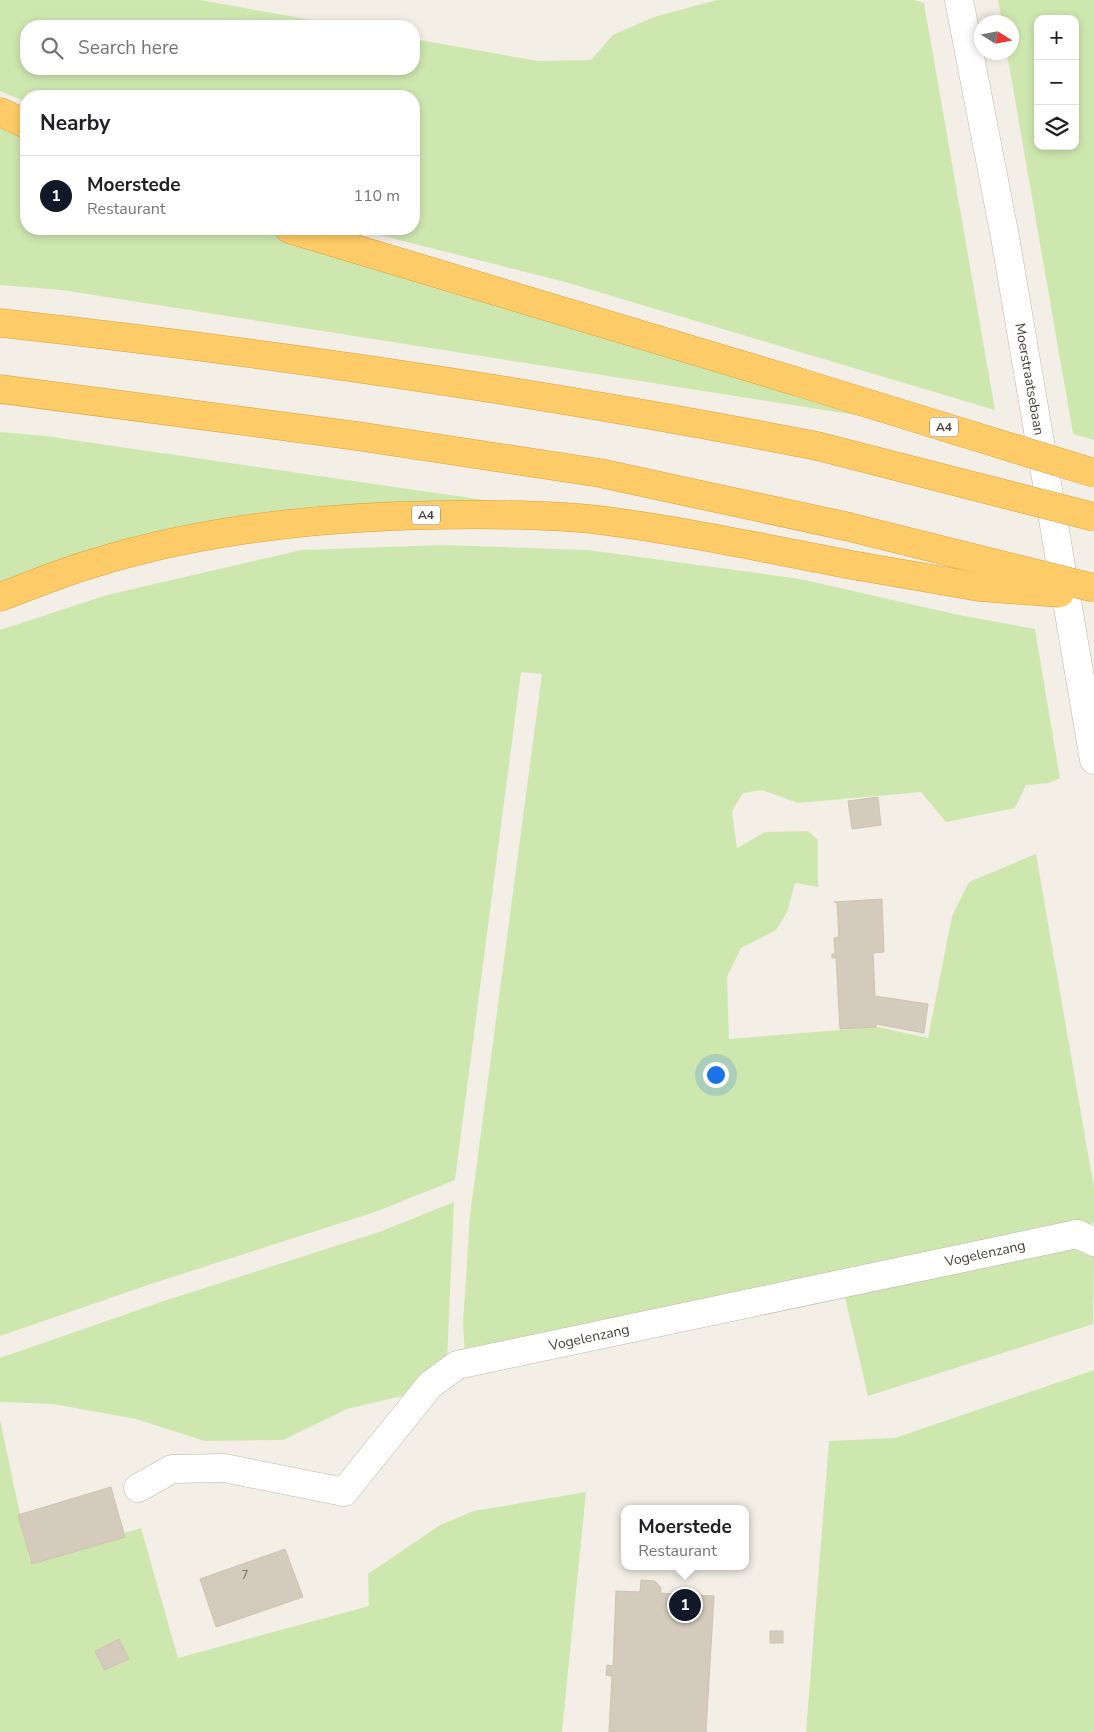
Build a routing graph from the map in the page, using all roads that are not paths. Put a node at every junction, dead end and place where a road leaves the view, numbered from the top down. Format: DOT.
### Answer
graph roads {
  1 [pos="959,0"];
  2 [pos="0,112"];
  3 [pos="20,121"];
  4 [pos="309,235"];
  5 [pos="0,323"];
  6 [pos="0,389"];
  7 [pos="1094,473"];
  8 [pos="1094,516"];
  9 [pos="1094,588"];
  10 [pos="1094,596"];
  11 [pos="0,597"];
  12 [pos="1094,760"];
  13 [pos="1094,1242"];
  14 [pos="138,1488"];
  1 -- 12 [label="street, Moerstraatsebaan"];
  2 -- 3 [label="highway"];
  4 -- 7 [label="highway, A4, bridge"];
  5 -- 8 [label="highway, bridge"];
  6 -- 9 [label="highway, bridge"];
  10 -- 11 [label="highway, A4, bridge"];
  13 -- 14 [label="street, Vogelenzang"];
}
